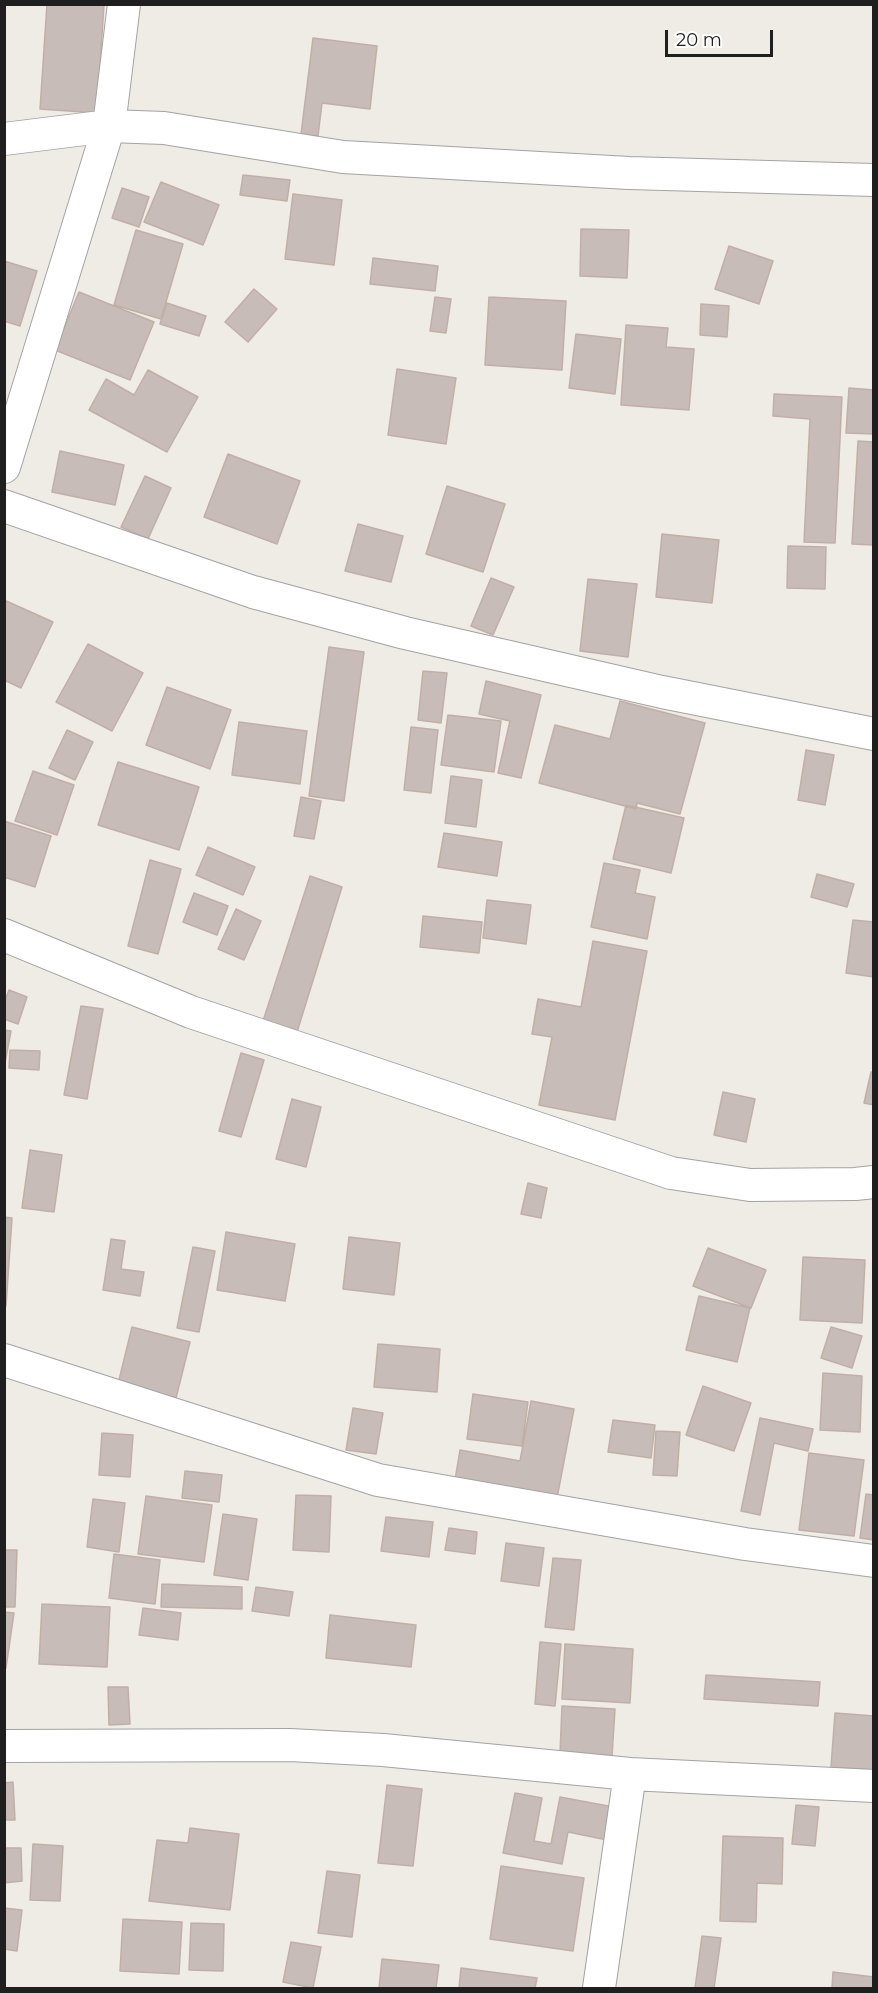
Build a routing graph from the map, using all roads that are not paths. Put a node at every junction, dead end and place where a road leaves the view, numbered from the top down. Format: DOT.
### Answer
graph roads {
  1 [pos="124,4"];
  2 [pos="109,126"];
  3 [pos="4,139"];
  4 [pos="873,180"];
  5 [pos="4,467"];
  6 [pos="4,506"];
  7 [pos="873,734"];
  8 [pos="4,935"];
  9 [pos="873,1182"];
  10 [pos="4,1360"];
  11 [pos="873,1561"];
  12 [pos="4,1746"];
  13 [pos="630,1774"];
  14 [pos="873,1786"];
  15 [pos="599,1989"];
  1 -- 2 [label="street"];
  2 -- 3 [label="street"];
  2 -- 4 [label="street"];
  2 -- 5 [label="street"];
  6 -- 7 [label="street"];
  8 -- 9 [label="street"];
  10 -- 11 [label="street"];
  12 -- 13 [label="street"];
  13 -- 14 [label="street"];
  13 -- 15 [label="street"];
}
